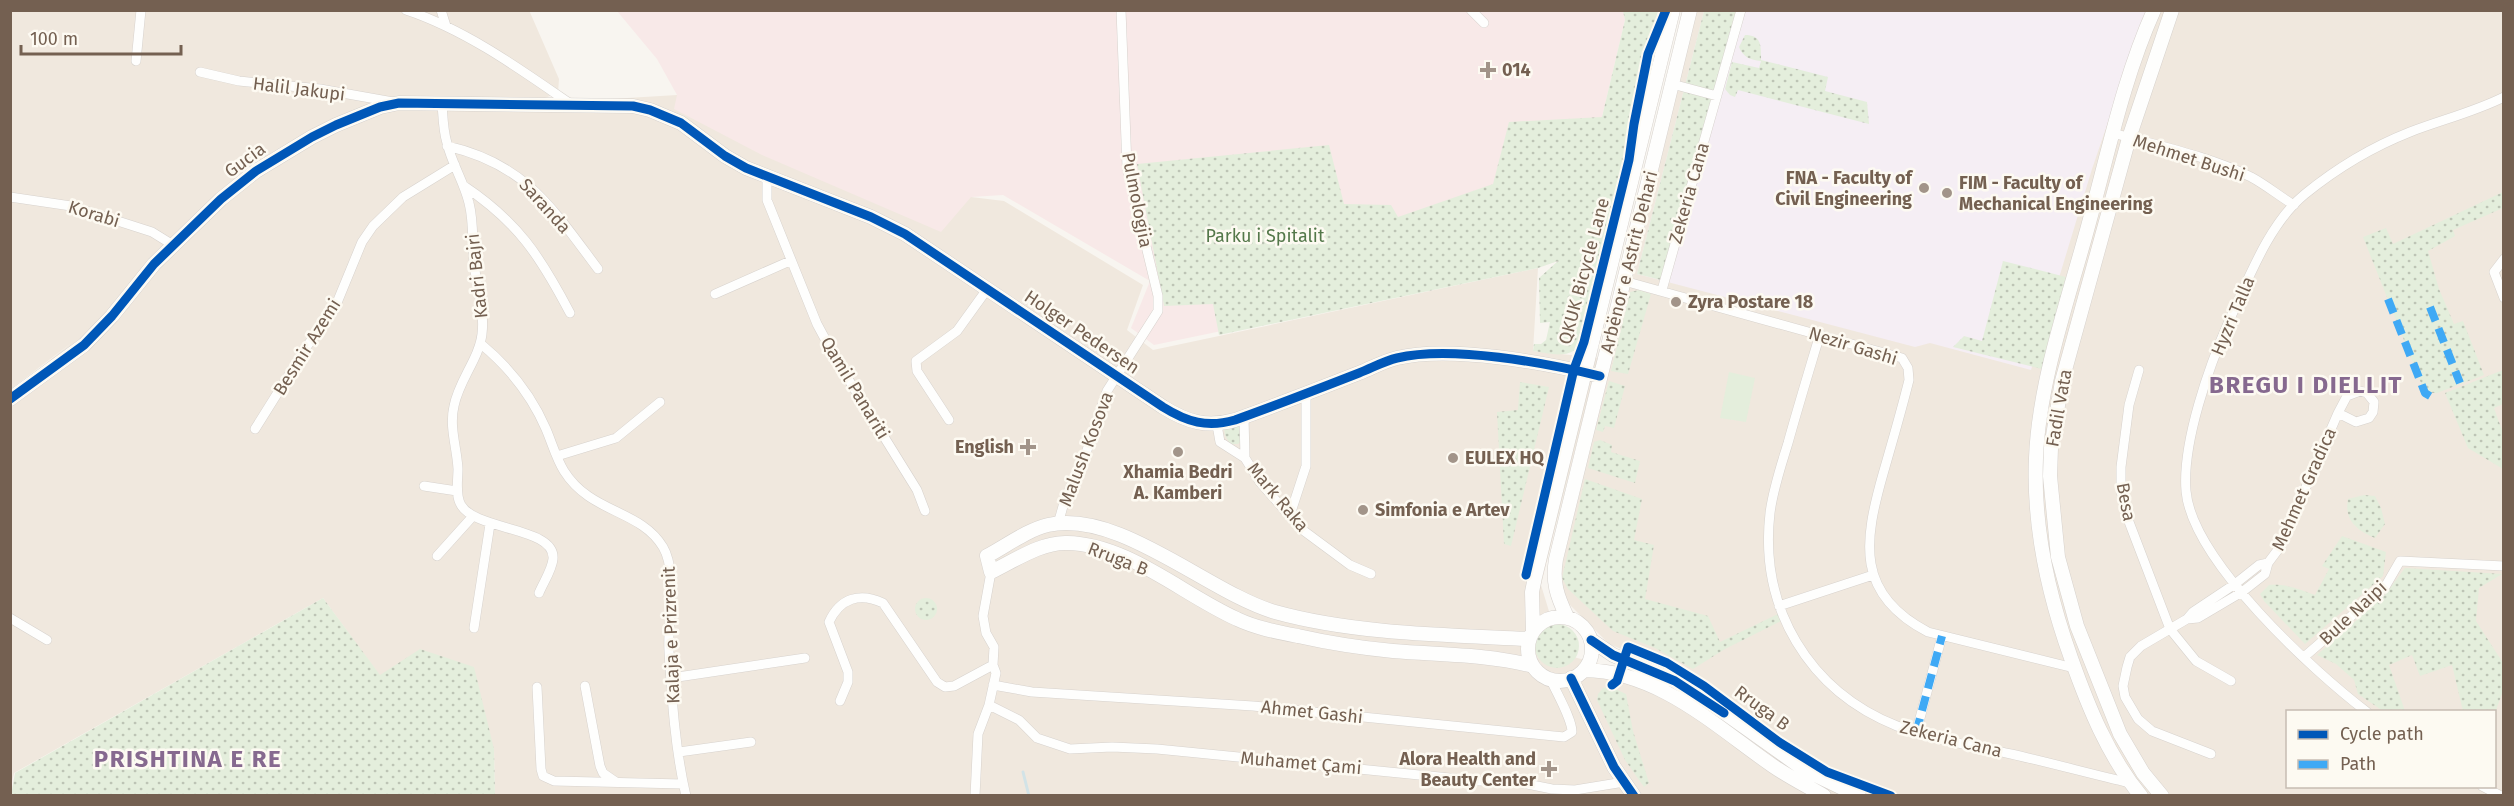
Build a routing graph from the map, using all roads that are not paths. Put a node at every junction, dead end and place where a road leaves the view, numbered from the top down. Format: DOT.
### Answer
graph roads {
  1 [pos="141,10"];
  2 [pos="406,10"];
  3 [pos="441,10"];
  4 [pos="1121,10"];
  5 [pos="1471,10"];
  6 [pos="1690,10"];
  7 [pos="1741,10"];
  8 [pos="2154,10"];
  9 [pos="2172,10"];
  10 [pos="1672,14"];
  11 [pos="1484,23"];
  12 [pos="446,26"];
  13 [pos="136,61"];
  14 [pos="200,72"];
  15 [pos="1672,84"];
  16 [pos="1717,96"];
  17 [pos="2504,97"];
  18 [pos="399,103"];
  19 [pos="442,103"];
  20 [pos="572,105"];
  21 [pos="2113,133"];
  22 [pos="2129,138"];
  23 [pos="447,146"];
  24 [pos="454,165"];
  25 [pos="767,177"];
  26 [pos="464,186"];
  27 [pos="10,197"];
  28 [pos="2294,205"];
  29 [pos="173,245"];
  30 [pos="2504,259"];
  31 [pos="790,261"];
  32 [pos="598,269"];
  33 [pos="1624,281"];
  34 [pos="988,288"];
  35 [pos="1662,290"];
  36 [pos="716,294"];
  37 [pos="2504,298"];
  38 [pos="570,313"];
  39 [pos="1820,334"];
  40 [pos="481,344"];
  41 [pos="2139,370"];
  42 [pos="1585,372"];
  43 [pos="1117,376"];
  44 [pos="1600,376"];
  45 [pos="1306,393"];
  46 [pos="10,399"];
  47 [pos="660,402"];
  48 [pos="2338,413"];
  49 [pos="1244,417"];
  50 [pos="949,420"];
  51 [pos="1217,425"];
  52 [pos="255,429"];
  53 [pos="557,456"];
  54 [pos="1245,458"];
  55 [pos="424,486"];
  56 [pos="458,491"];
  57 [pos="925,511"];
  58 [pos="1290,515"];
  59 [pos="472,516"];
  60 [pos="490,524"];
  61 [pos="1058,524"];
  62 [pos="437,556"];
  63 [pos="2268,563"];
  64 [pos="2504,566"];
  65 [pos="991,572"];
  66 [pos="1371,574"];
  67 [pos="1874,575"];
  68 [pos="2235,584"];
  69 [pos="2242,592"];
  70 [pos="539,593"];
  71 [pos="1779,606"];
  72 [pos="1567,617"];
  73 [pos="10,618"];
  74 [pos="2187,619"];
  75 [pos="474,628"];
  76 [pos="2170,629"];
  77 [pos="1531,635"];
  78 [pos="1942,636"];
  79 [pos="46,640"];
  80 [pos="1591,640"];
  81 [pos="2304,657"];
  82 [pos="805,658"];
  83 [pos="993,665"];
  84 [pos="1533,666"];
  85 [pos="2074,668"];
  86 [pos="1584,670"];
  87 [pos="671,678"];
  88 [pos="1571,678"];
  89 [pos="1551,680"];
  90 [pos="2231,681"];
  91 [pos="993,685"];
  92 [pos="585,686"];
  93 [pos="537,687"];
  94 [pos="840,701"];
  95 [pos="989,705"];
  96 [pos="2366,710"];
  97 [pos="1916,733"];
  98 [pos="751,742"];
  99 [pos="679,752"];
  100 [pos="2211,754"];
  101 [pos="1624,782"];
  102 [pos="616,783"];
  103 [pos="2130,783"];
  104 [pos="683,784"];
  105 [pos="2486,788"];
  106 [pos="686,795"];
  107 [pos="975,795"];
  108 [pos="1634,795"];
  109 [pos="1824,795"];
  110 [pos="1859,795"];
  111 [pos="2140,795"];
  112 [pos="2162,795"];
  113 [pos="2501,795"];
  1 -- 13 [label="street"];
  2 -- 12 [label="street"];
  3 -- 12 [label="street"];
  4 -- 43 [label="street, Pulmologjia"];
  5 -- 11 [label="street"];
  6 -- 15 [label="main road, Arbënor e Astrit Dehari"];
  7 -- 16 [label="street, Zekeria Cana"];
  8 -- 21 [label="main road, Fadil Vata"];
  9 -- 22 [label="main road, Fadil Vata"];
  10 -- 42 [label="main road, Arbënor e Astrit Dehari"];
  12 -- 20 [label="street"];
  14 -- 18 [label="street, Halil Jakupi"];
  15 -- 16 [label="street"];
  15 -- 33 [label="main road, Arbënor e Astrit Dehari"];
  16 -- 35 [label="street, Zekeria Cana"];
  17 -- 28 [label="street, Hyzri Talla"];
  18 -- 19 [label="main road, Gucia"];
  18 -- 29 [label="main road, Gucia"];
  19 -- 20 [label="main road, Gucia"];
  19 -- 23 [label="street, Kadri Bajri"];
  20 -- 25 [label="main road, Holger Pedersen"];
  21 -- 22 [label="street, Mehmet Bushi"];
  21 -- 85 [label="main road, Fadil Vata"];
  22 -- 28 [label="street, Mehmet Bushi"];
  22 -- 112 [label="main road, Fadil Vata"];
  23 -- 24 [label="street, Kadri Bajri"];
  23 -- 32 [label="street, Saranda"];
  24 -- 26 [label="street, Kadri Bajri"];
  24 -- 52 [label="street, Besmir Azemi"];
  25 -- 31 [label="street, Qamil Panariti"];
  25 -- 34 [label="main road, Holger Pedersen"];
  26 -- 38 [label="street, Kadri Bajri"];
  26 -- 40 [label="street, Kadri Bajri"];
  27 -- 29 [label="street, Korabi"];
  28 -- 68 [label="street, Hyzri Talla"];
  29 -- 46 [label="main road, Gucia"];
  30 -- 37 [label="street"];
  31 -- 36 [label="street"];
  31 -- 57 [label="street, Qamil Panariti"];
  33 -- 35 [label="street, Nezir Gashi"];
  33 -- 44 [label="main road, Arbënor e Astrit Dehari"];
  34 -- 43 [label="main road, Holger Pedersen"];
  34 -- 50 [label="street"];
  35 -- 39 [label="street, Nezir Gashi"];
  39 -- 67 [label="street, Nezir Gashi"];
  39 -- 71 [label="street, Zekeria Cana"];
  40 -- 53 [label="street, Kalaja e Prizrenit"];
  40 -- 56 [label="street, Kadri Bajri"];
  41 -- 76 [label="street, Besa"];
  42 -- 44 [label="main road, Holger Pedersen"];
  42 -- 45 [label="main road, Holger Pedersen"];
  42 -- 77 [label="main road, Arbënor e Astrit Dehari"];
  43 -- 51 [label="main road, Holger Pedersen"];
  43 -- 61 [label="street, Malush Kosova"];
  44 -- 72 [label="main road, Arbënor e Astrit Dehari"];
  45 -- 49 [label="main road, Holger Pedersen"];
  45 -- 58 [label="street"];
  47 -- 53 [label="street"];
  48 -- 63 [label="street, Mehmet Gradica"];
  49 -- 51 [label="main road, Holger Pedersen"];
  49 -- 54 [label="street, Mark Raka"];
  51 -- 54 [label="street, Mark Raka"];
  53 -- 87 [label="street, Kalaja e Prizrenit"];
  54 -- 58 [label="street, Mark Raka"];
  55 -- 56 [label="street"];
  56 -- 59 [label="street, Kadri Bajri"];
  58 -- 66 [label="street, Mark Raka"];
  59 -- 60 [label="street"];
  59 -- 62 [label="street"];
  60 -- 70 [label="street"];
  60 -- 75 [label="street"];
  61 -- 65 [label="main road, Rruga B"];
  61 -- 77 [label="main road, Rruga B"];
  63 -- 68 [label="street, Mehmet Gradica"];
  63 -- 69 [label="street, Mehmet Gradica"];
  64 -- 81 [label="street, Bule Naipi"];
  65 -- 83 [label="street"];
  65 -- 84 [label="main road, Rruga B"];
  67 -- 71 [label="street"];
  67 -- 78 [label="street, Nezir Gashi"];
  68 -- 69 [label="street, Hyzri Talla"];
  68 -- 74 [label="street"];
  69 -- 74 [label="street"];
  69 -- 81 [label="street, Hyzri Talla"];
  71 -- 97 [label="street, Zekeria Cana"];
  72 -- 77 [label="main road"];
  72 -- 80 [label="main road"];
  73 -- 79 [label="street"];
  74 -- 76 [label="street"];
  76 -- 90 [label="street, Besa"];
  76 -- 100 [label="street"];
  77 -- 84 [label="main road"];
  78 -- 85 [label="street, Nezir Gashi"];
  78 -- 97 [label="street"];
  80 -- 86 [label="main road"];
  80 -- 110 [label="main road, Rruga B"];
  81 -- 96 [label="street, Hyzri Talla"];
  82 -- 87 [label="street"];
  83 -- 91 [label="street"];
  83 -- 94 [label="street"];
  84 -- 89 [label="main road"];
  85 -- 103 [label="main road, Fadil Vata"];
  86 -- 88 [label="main road"];
  86 -- 109 [label="main road"];
  87 -- 99 [label="street, Kalaja e Prizrenit"];
  88 -- 89 [label="main road"];
  88 -- 101 [label="main road"];
  89 -- 91 [label="street, Ahmet Gashi"];
  91 -- 95 [label="street"];
  92 -- 102 [label="street"];
  93 -- 102 [label="street"];
  95 -- 101 [label="street, Muhamet Çami"];
  95 -- 107 [label="street"];
  97 -- 103 [label="street, Zekeria Cana"];
  98 -- 99 [label="street"];
  99 -- 104 [label="street, Kalaja e Prizrenit"];
  101 -- 108 [label="main road"];
  102 -- 104 [label="street"];
  103 -- 111 [label="main road, Fadil Vata"];
  104 -- 106 [label="street, Kalaja e Prizrenit"];
  105 -- 113 [label="street"];
}
